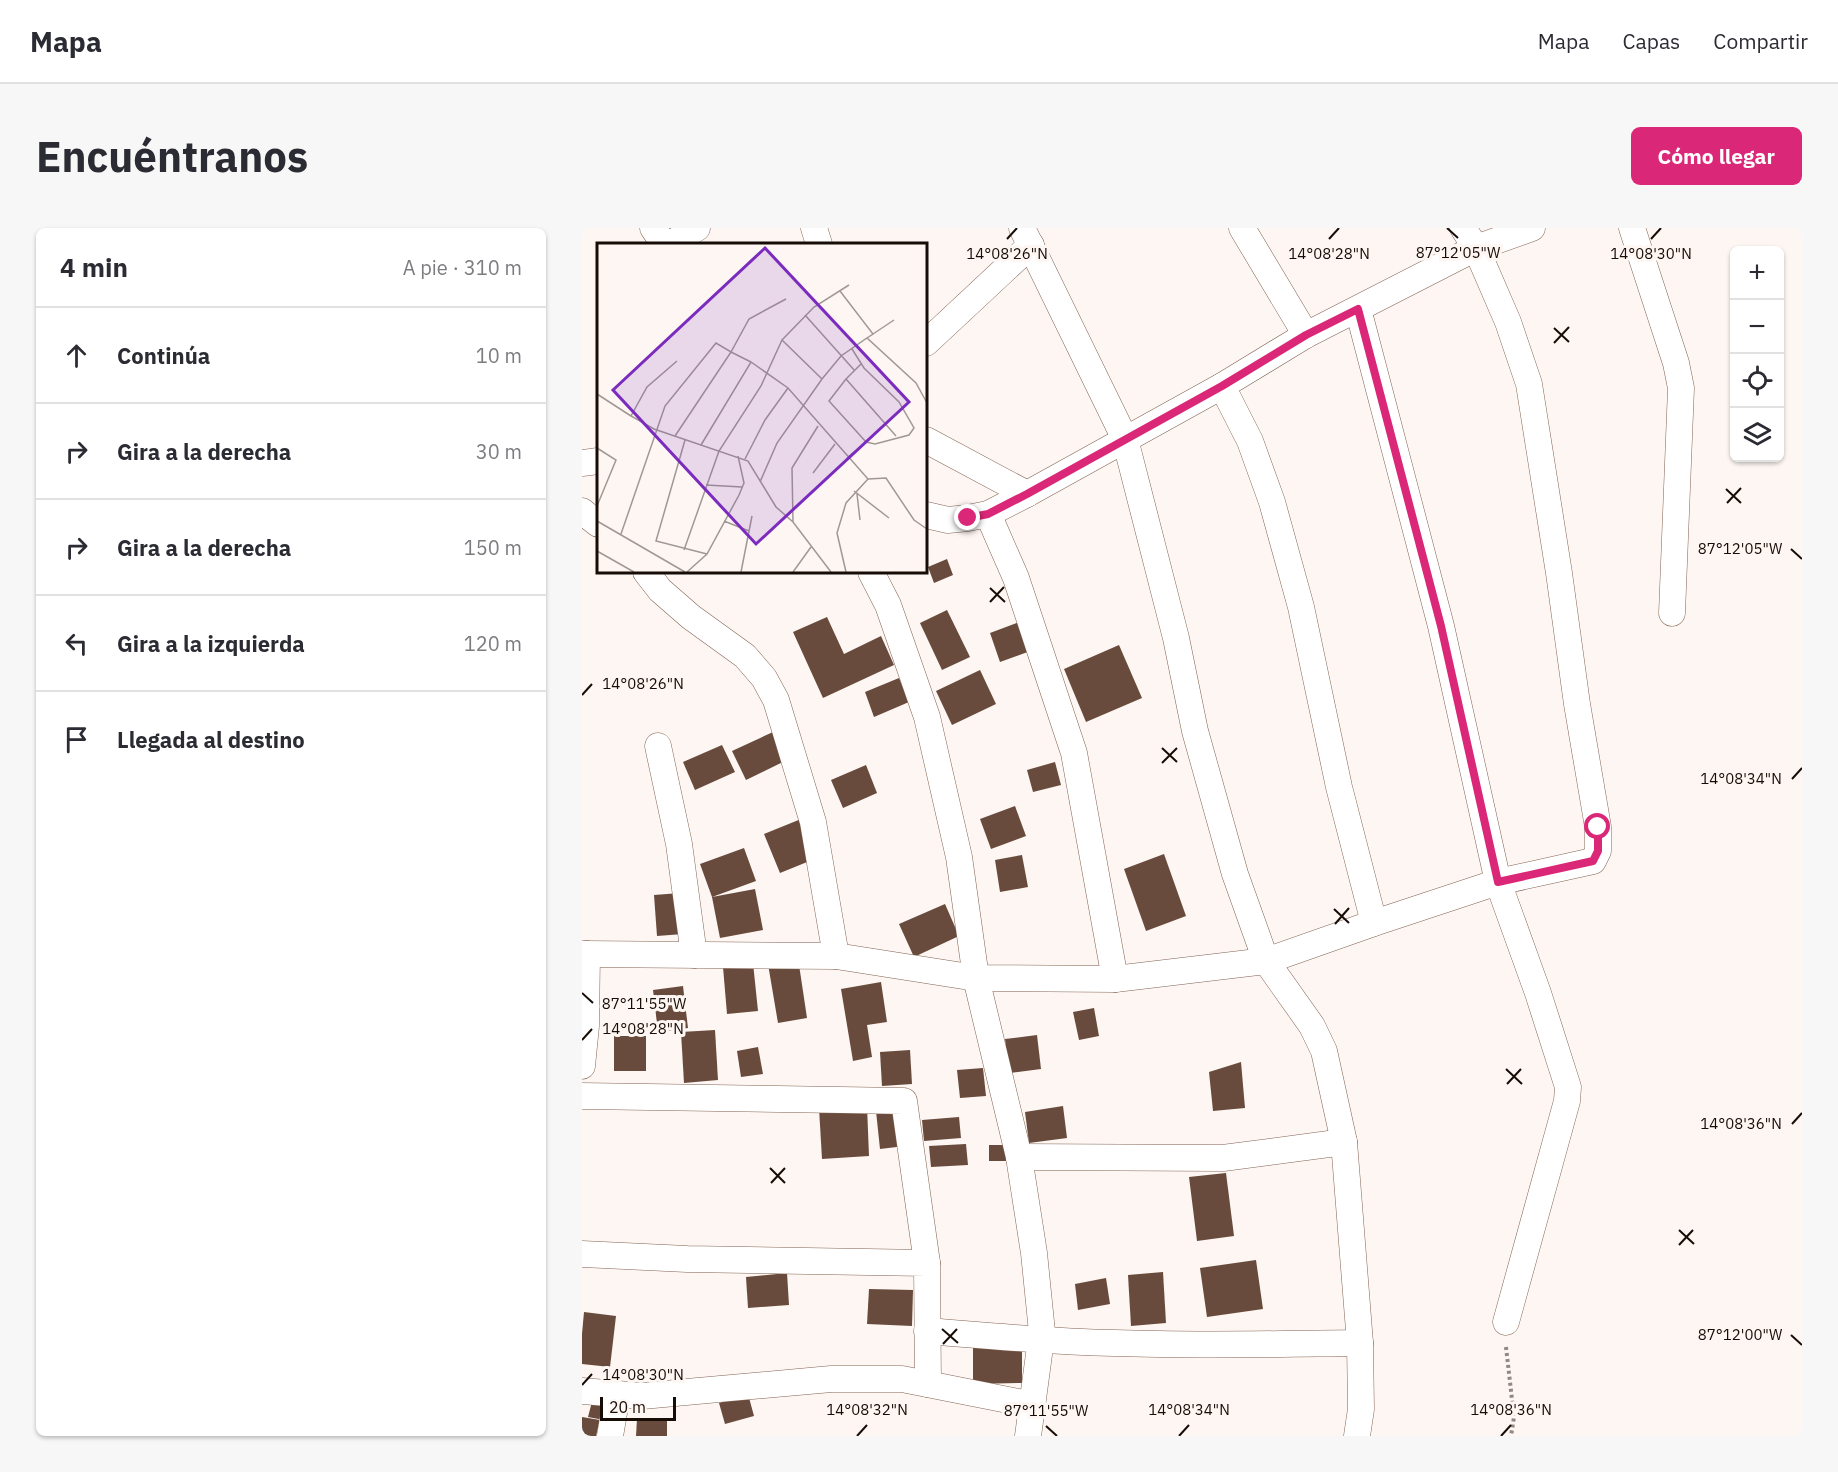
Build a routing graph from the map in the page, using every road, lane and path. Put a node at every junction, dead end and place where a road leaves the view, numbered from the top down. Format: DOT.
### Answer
graph roads {
  1 [pos="653,228"];
  2 [pos="697,228"];
  3 [pos="814,228"];
  4 [pos="1242,228"];
  5 [pos="1532,228"];
  6 [pos="1632,228"];
  7 [pos="1027,236"];
  8 [pos="1469,238"];
  9 [pos="663,243"];
  10 [pos="672,243"];
  11 [pos="819,243"];
  12 [pos="1358,309"];
  13 [pos="1306,335"];
  14 [pos="927,342"];
  15 [pos="1222,386"];
  16 [pos="1125,439"];
  17 [pos="927,441"];
  18 [pos="597,461"];
  19 [pos="582,463"];
  20 [pos="1027,494"];
  21 [pos="582,511"];
  22 [pos="988,514"];
  23 [pos="927,515"];
  24 [pos="597,523"];
  25 [pos="647,573"];
  26 [pos="872,573"];
  27 [pos="1672,613"];
  28 [pos="658,746"];
  29 [pos="1498,882"];
  30 [pos="1374,923"];
  31 [pos="585,954"];
  32 [pos="694,955"];
  33 [pos="836,956"];
  34 [pos="1266,961"];
  35 [pos="976,978"];
  36 [pos="1115,979"];
  37 [pos="582,1066"];
  38 [pos="582,1096"];
  39 [pos="1344,1142"];
  40 [pos="1019,1157"];
  41 [pos="582,1254"];
  42 [pos="927,1263"];
  43 [pos="1506,1322"];
  44 [pos="927,1331"];
  45 [pos="1042,1340"];
  46 [pos="1360,1343"];
  47 [pos="928,1384"];
  48 [pos="582,1391"];
  49 [pos="617,1395"];
  50 [pos="1033,1405"];
  51 [pos="610,1436"];
  52 [pos="1028,1436"];
  53 [pos="1357,1436"];
  54 [pos="1511,1436"];
  1 -- 9 [label="street"];
  2 -- 10 [label="street"];
  3 -- 11 [label="street"];
  4 -- 13 [label="street"];
  5 -- 8 [label="street"];
  6 -- 27 [label="street"];
  7 -- 14 [label="street"];
  7 -- 16 [label="street"];
  8 -- 12 [label="street"];
  8 -- 29 [label="street"];
  12 -- 13 [label="street"];
  12 -- 29 [label="street"];
  13 -- 15 [label="street"];
  15 -- 16 [label="street"];
  15 -- 30 [label="street"];
  16 -- 20 [label="street"];
  16 -- 34 [label="street"];
  17 -- 20 [label="street"];
  18 -- 19 [label="street"];
  20 -- 22 [label="street"];
  21 -- 24 [label="street"];
  22 -- 23 [label="street"];
  22 -- 36 [label="street"];
  25 -- 33 [label="street"];
  26 -- 35 [label="street"];
  28 -- 32 [label="street"];
  29 -- 30 [label="street"];
  29 -- 43 [label="street"];
  30 -- 34 [label="street"];
  31 -- 32 [label="street"];
  31 -- 37 [label="street"];
  32 -- 33 [label="street"];
  33 -- 35 [label="street"];
  34 -- 36 [label="street"];
  34 -- 39 [label="street"];
  35 -- 36 [label="street"];
  35 -- 40 [label="street"];
  38 -- 42 [label="street"];
  39 -- 40 [label="street"];
  39 -- 46 [label="street"];
  40 -- 45 [label="street"];
  41 -- 42 [label="street"];
  42 -- 44 [label="street"];
  43 -- 54 [label="path"];
  44 -- 45 [label="street"];
  44 -- 47 [label="street"];
  45 -- 46 [label="street"];
  45 -- 50 [label="street"];
  46 -- 53 [label="street"];
  47 -- 49 [label="street"];
  47 -- 50 [label="street"];
  48 -- 49 [label="street"];
  49 -- 51 [label="street"];
  50 -- 52 [label="street"];
}
